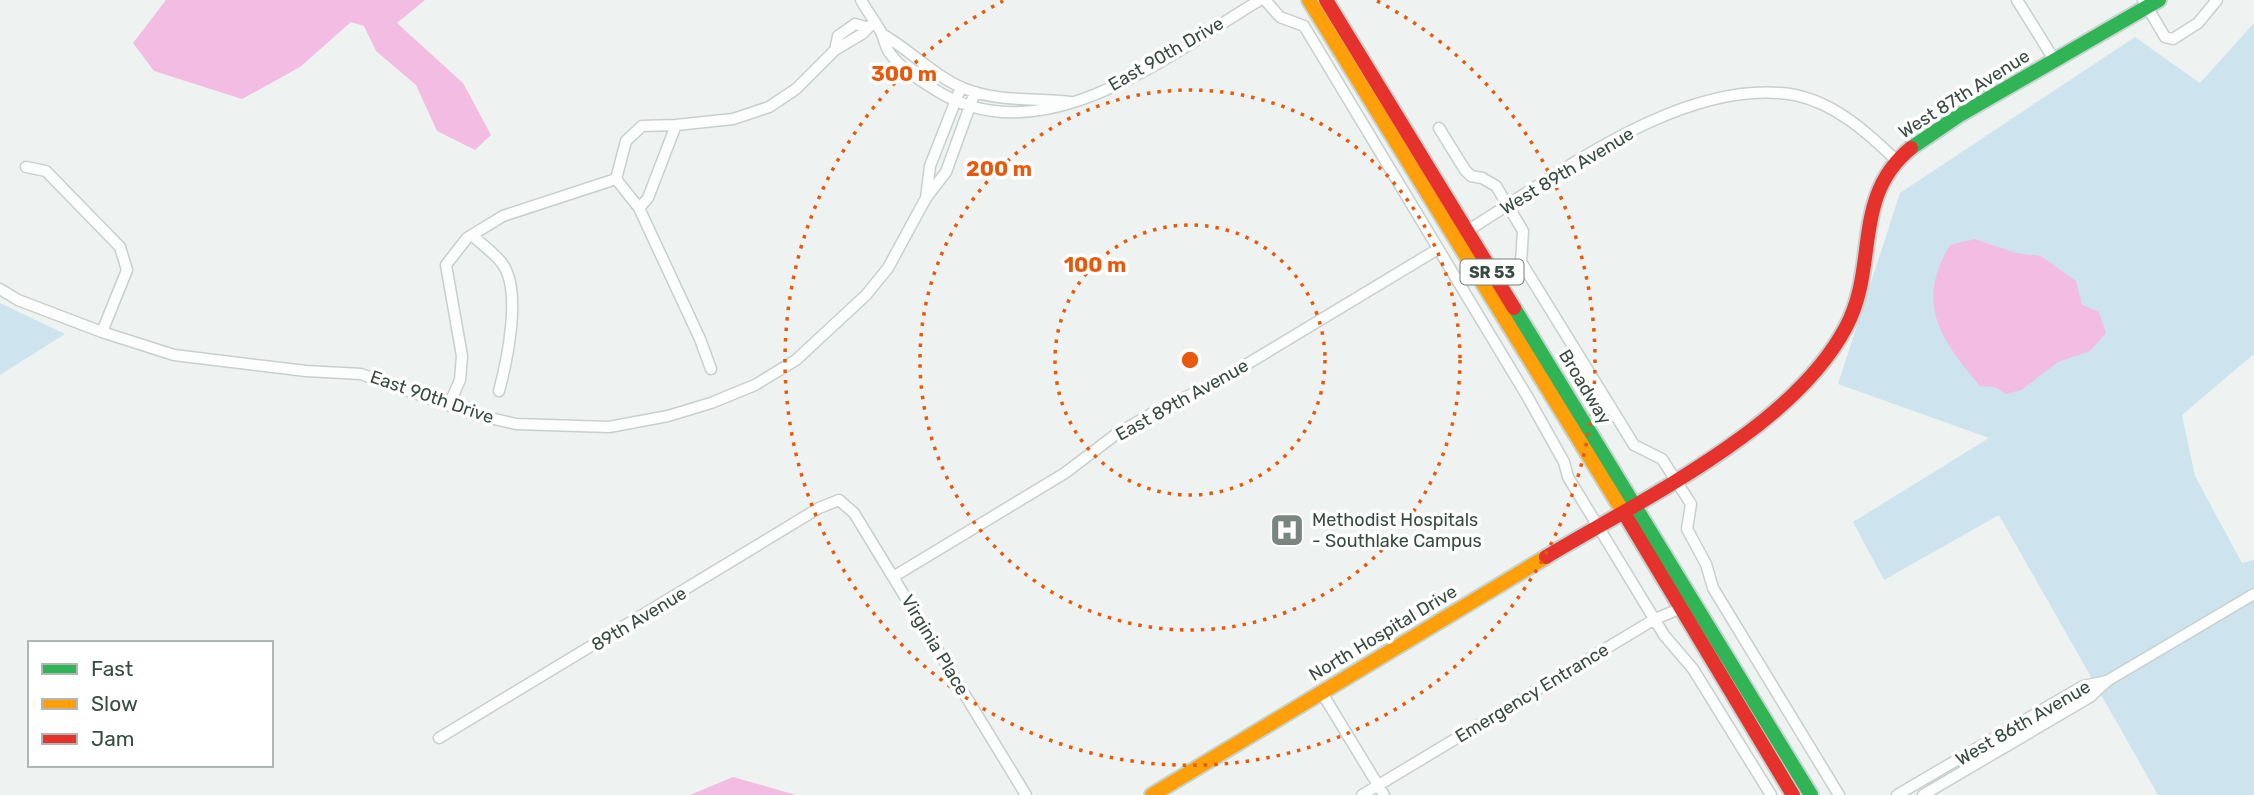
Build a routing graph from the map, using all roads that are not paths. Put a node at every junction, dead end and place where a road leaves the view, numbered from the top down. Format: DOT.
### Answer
graph roads {
  1 [pos="861,0"];
  2 [pos="1259,0"];
  3 [pos="1265,0"];
  4 [pos="1309,0"];
  5 [pos="1326,0"];
  6 [pos="2017,0"];
  7 [pos="2217,0"];
  8 [pos="2150,2"];
  9 [pos="870,25"];
  10 [pos="882,34"];
  11 [pos="2054,61"];
  12 [pos="961,87"];
  13 [pos="975,92"];
  14 [pos="956,102"];
  15 [pos="1070,102"];
  16 [pos="970,106"];
  17 [pos="676,125"];
  18 [pos="1439,128"];
  19 [pos="1897,161"];
  20 [pos="26,167"];
  21 [pos="616,179"];
  22 [pos="926,198"];
  23 [pos="1508,206"];
  24 [pos="639,208"];
  25 [pos="1467,231"];
  26 [pos="472,235"];
  27 [pos="1438,249"];
  28 [pos="0,289"];
  29 [pos="103,332"];
  30 [pos="710,369"];
  31 [pos="499,391"];
  32 [pos="449,405"];
  33 [pos="1675,479"];
  34 [pos="839,500"];
  35 [pos="1628,508"];
  36 [pos="1599,525"];
  37 [pos="893,577"];
  38 [pos="2254,594"];
  39 [pos="1680,606"];
  40 [pos="1703,618"];
  41 [pos="1656,620"];
  42 [pos="2107,681"];
  43 [pos="1322,692"];
  44 [pos="439,738"];
  45 [pos="1380,790"];
  46 [pos="1026,795"];
  47 [pos="1152,795"];
  48 [pos="1362,795"];
  49 [pos="1771,795"];
  50 [pos="1793,795"];
  51 [pos="1811,795"];
  52 [pos="1839,795"];
  53 [pos="1898,795"];
  54 [pos="1923,795"];
  1 -- 9 [label="street"];
  2 -- 15 [label="street, East 90th Drive"];
  3 -- 27 [label="street"];
  4 -- 35 [label="main road, Broadway / SR 53"];
  5 -- 25 [label="main road, Broadway / SR 53"];
  6 -- 11 [label="street"];
  7 -- 8 [label="street"];
  8 -- 11 [label="main road, West 87th Avenue"];
  9 -- 10 [label="street"];
  9 -- 17 [label="street"];
  10 -- 12 [label="street"];
  10 -- 14 [label="street"];
  11 -- 19 [label="main road, West 87th Avenue"];
  12 -- 13 [label="street, East 90th Drive"];
  12 -- 14 [label="street, East 90th Drive"];
  13 -- 15 [label="street, East 90th Drive"];
  13 -- 16 [label="street, East 90th Drive"];
  14 -- 16 [label="street, East 90th Drive"];
  14 -- 22 [label="street, East 90th Drive"];
  15 -- 16 [label="street, East 90th Drive"];
  16 -- 22 [label="street, East 90th Drive"];
  17 -- 21 [label="street"];
  17 -- 24 [label="street"];
  18 -- 23 [label="street"];
  19 -- 23 [label="street, West 89th Avenue"];
  19 -- 33 [label="main road, West 87th Avenue"];
  20 -- 29 [label="street"];
  21 -- 24 [label="street"];
  21 -- 26 [label="street"];
  22 -- 32 [label="street, East 90th Drive"];
  23 -- 25 [label="street, West 89th Avenue"];
  23 -- 33 [label="street"];
  24 -- 30 [label="street"];
  25 -- 35 [label="main road, Broadway / SR 53"];
  26 -- 31 [label="street"];
  26 -- 32 [label="street"];
  27 -- 36 [label="street"];
  27 -- 37 [label="street, East 89th Avenue"];
  28 -- 29 [label="street, East 90th Drive"];
  29 -- 32 [label="street, East 90th Drive"];
  33 -- 35 [label="main road, West 87th Avenue"];
  33 -- 52 [label="street"];
  34 -- 37 [label="street, Virginia Place"];
  34 -- 44 [label="street, 89th Avenue"];
  35 -- 36 [label="main road, North Hospital Drive"];
  35 -- 39 [label="main road, Broadway / SR 53"];
  35 -- 40 [label="main road, Broadway / SR 53"];
  36 -- 41 [label="street"];
  36 -- 43 [label="main road, North Hospital Drive"];
  37 -- 46 [label="street, Virginia Place"];
  38 -- 42 [label="street"];
  39 -- 40 [label="street"];
  39 -- 41 [label="street, Emergency Entrance"];
  39 -- 50 [label="main road, Broadway / SR 53"];
  40 -- 51 [label="main road, Broadway / SR 53"];
  41 -- 45 [label="street, Emergency Entrance"];
  41 -- 49 [label="street"];
  42 -- 53 [label="street, West 86th Avenue"];
  42 -- 54 [label="street, West 86th Avenue"];
  43 -- 45 [label="street"];
  43 -- 47 [label="main road, North Hospital Drive"];
  45 -- 48 [label="street, Emergency Entrance"];
}
